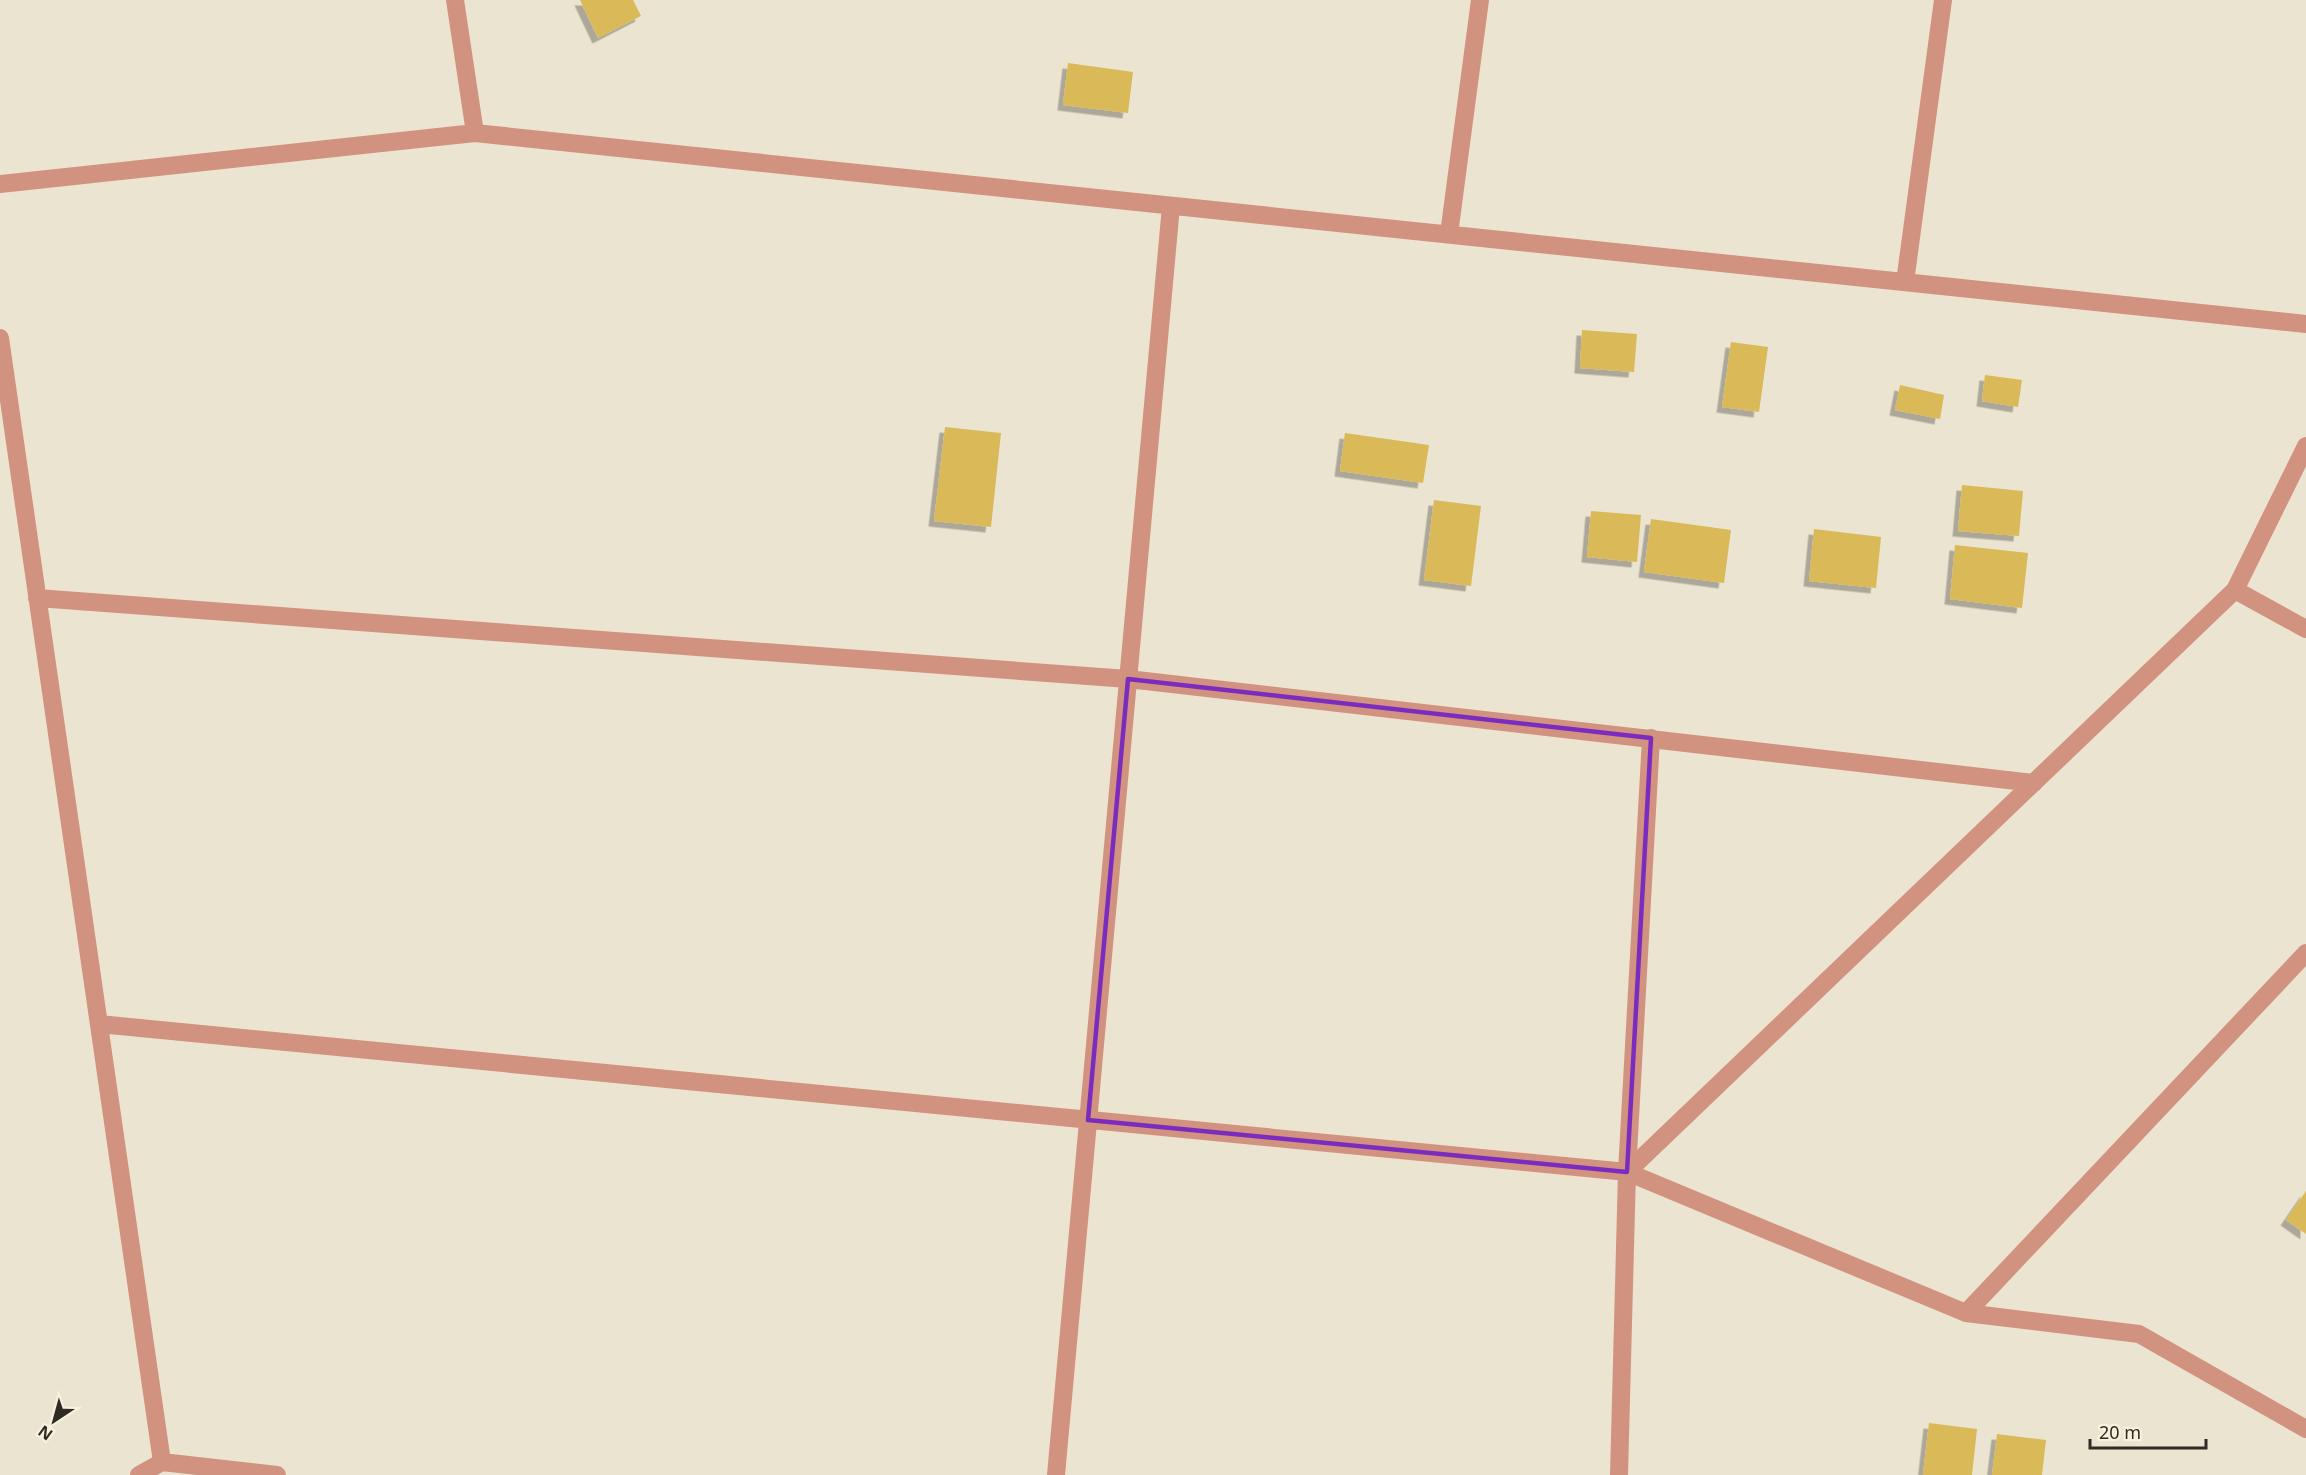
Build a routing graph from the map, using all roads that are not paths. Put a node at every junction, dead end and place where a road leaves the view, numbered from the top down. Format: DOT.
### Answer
graph roads {
  1 [pos="455,0"];
  2 [pos="1480,0"];
  3 [pos="1943,0"];
  4 [pos="475,133"];
  5 [pos="0,184"];
  6 [pos="1171,206"];
  7 [pos="1449,234"];
  8 [pos="1905,282"];
  9 [pos="2306,324"];
  10 [pos="0,338"];
  11 [pos="2306,446"];
  12 [pos="2235,590"];
  13 [pos="37,598"];
  14 [pos="2306,629"];
  15 [pos="1128,679"];
  16 [pos="1651,738"];
  17 [pos="2034,783"];
  18 [pos="2306,952"];
  19 [pos="99,1024"];
  20 [pos="1088,1120"];
  21 [pos="1627,1172"];
  22 [pos="1966,1312"];
  23 [pos="2306,1429"];
  24 [pos="162,1462"];
  25 [pos="204,1471"];
  26 [pos="139,1475"];
  27 [pos="277,1475"];
  28 [pos="1056,1475"];
  29 [pos="1619,1475"];
  1 -- 4 [label="street"];
  2 -- 7 [label="street"];
  3 -- 8 [label="street"];
  4 -- 5 [label="street"];
  4 -- 6 [label="street"];
  6 -- 7 [label="street"];
  6 -- 15 [label="street"];
  7 -- 8 [label="street"];
  8 -- 9 [label="street"];
  10 -- 13 [label="street"];
  11 -- 12 [label="street"];
  12 -- 14 [label="street"];
  12 -- 17 [label="street"];
  13 -- 15 [label="street"];
  13 -- 19 [label="street"];
  15 -- 16 [label="street"];
  15 -- 20 [label="street"];
  16 -- 17 [label="street"];
  16 -- 21 [label="street"];
  17 -- 21 [label="street"];
  18 -- 22 [label="street"];
  19 -- 20 [label="street"];
  19 -- 24 [label="street"];
  20 -- 21 [label="street"];
  20 -- 28 [label="street"];
  21 -- 22 [label="street"];
  21 -- 29 [label="street"];
  22 -- 23 [label="street"];
  24 -- 25 [label="street"];
  24 -- 26 [label="street"];
  25 -- 27 [label="street"];
}
